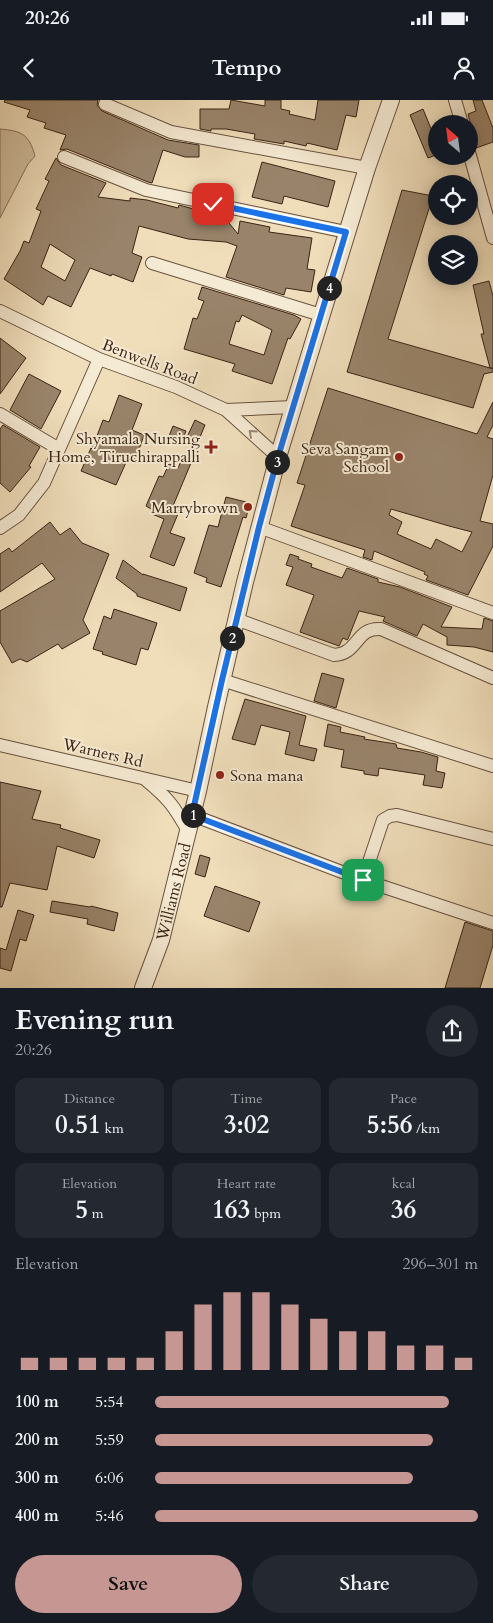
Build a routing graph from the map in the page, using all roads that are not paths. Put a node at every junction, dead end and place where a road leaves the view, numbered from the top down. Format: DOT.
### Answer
graph roads {
  1 [pos="391,100"];
  2 [pos="455,100"];
  3 [pos="105,104"];
  4 [pos="459,115"];
  5 [pos="64,157"];
  6 [pos="473,165"];
  7 [pos="367,168"];
  8 [pos="346,232"];
  9 [pos="493,238"];
  10 [pos="152,263"];
  11 [pos="0,311"];
  12 [pos="321,314"];
  13 [pos="99,359"];
  14 [pos="293,407"];
  15 [pos="226,410"];
  16 [pos="0,414"];
  17 [pos="59,449"];
  18 [pos="278,457"];
  19 [pos="259,527"];
  20 [pos="0,528"];
  21 [pos="493,613"];
  22 [pos="236,619"];
  23 [pos="493,678"];
  24 [pos="222,680"];
  25 [pos="0,745"];
  26 [pos="493,766"];
  27 [pos="143,778"];
  28 [pos="198,791"];
  29 [pos="192,815"];
  30 [pos="188,831"];
  31 [pos="493,839"];
  32 [pos="363,880"];
  33 [pos="493,922"];
  34 [pos="142,988"];
  1 -- 7 [label="street, Williams Road"];
  2 -- 4 [label="street"];
  3 -- 7 [label="street"];
  5 -- 8 [label="street"];
  6 -- 9 [label="street"];
  7 -- 8 [label="street, Williams Road"];
  8 -- 12 [label="street, Williams Road"];
  10 -- 12 [label="street"];
  11 -- 13 [label="street, Benwells Road"];
  12 -- 14 [label="street, Williams Road"];
  13 -- 15 [label="street, Benwells Road"];
  13 -- 17 [label="street"];
  14 -- 15 [label="street"];
  14 -- 18 [label="street, Williams Road"];
  18 -- 15 [label="street, Benwells Road, one-way"];
  16 -- 17 [label="street"];
  17 -- 20 [label="street"];
  18 -- 19 [label="street, Williams Road"];
  19 -- 21 [label="street"];
  19 -- 22 [label="street, Williams Road"];
  22 -- 23 [label="street"];
  22 -- 24 [label="street, Williams Road"];
  24 -- 26 [label="street"];
  24 -- 28 [label="street, Williams Road"];
  25 -- 27 [label="street, Warners Rd"];
  27 -- 28 [label="street, Warners Rd"];
  27 -- 30 [label="street"];
  28 -- 29 [label="street, Williams Road"];
  29 -- 30 [label="street, Williams Road"];
  29 -- 32 [label="street"];
  30 -- 34 [label="street, Williams Road"];
  31 -- 32 [label="street"];
  32 -- 33 [label="street"];
}
